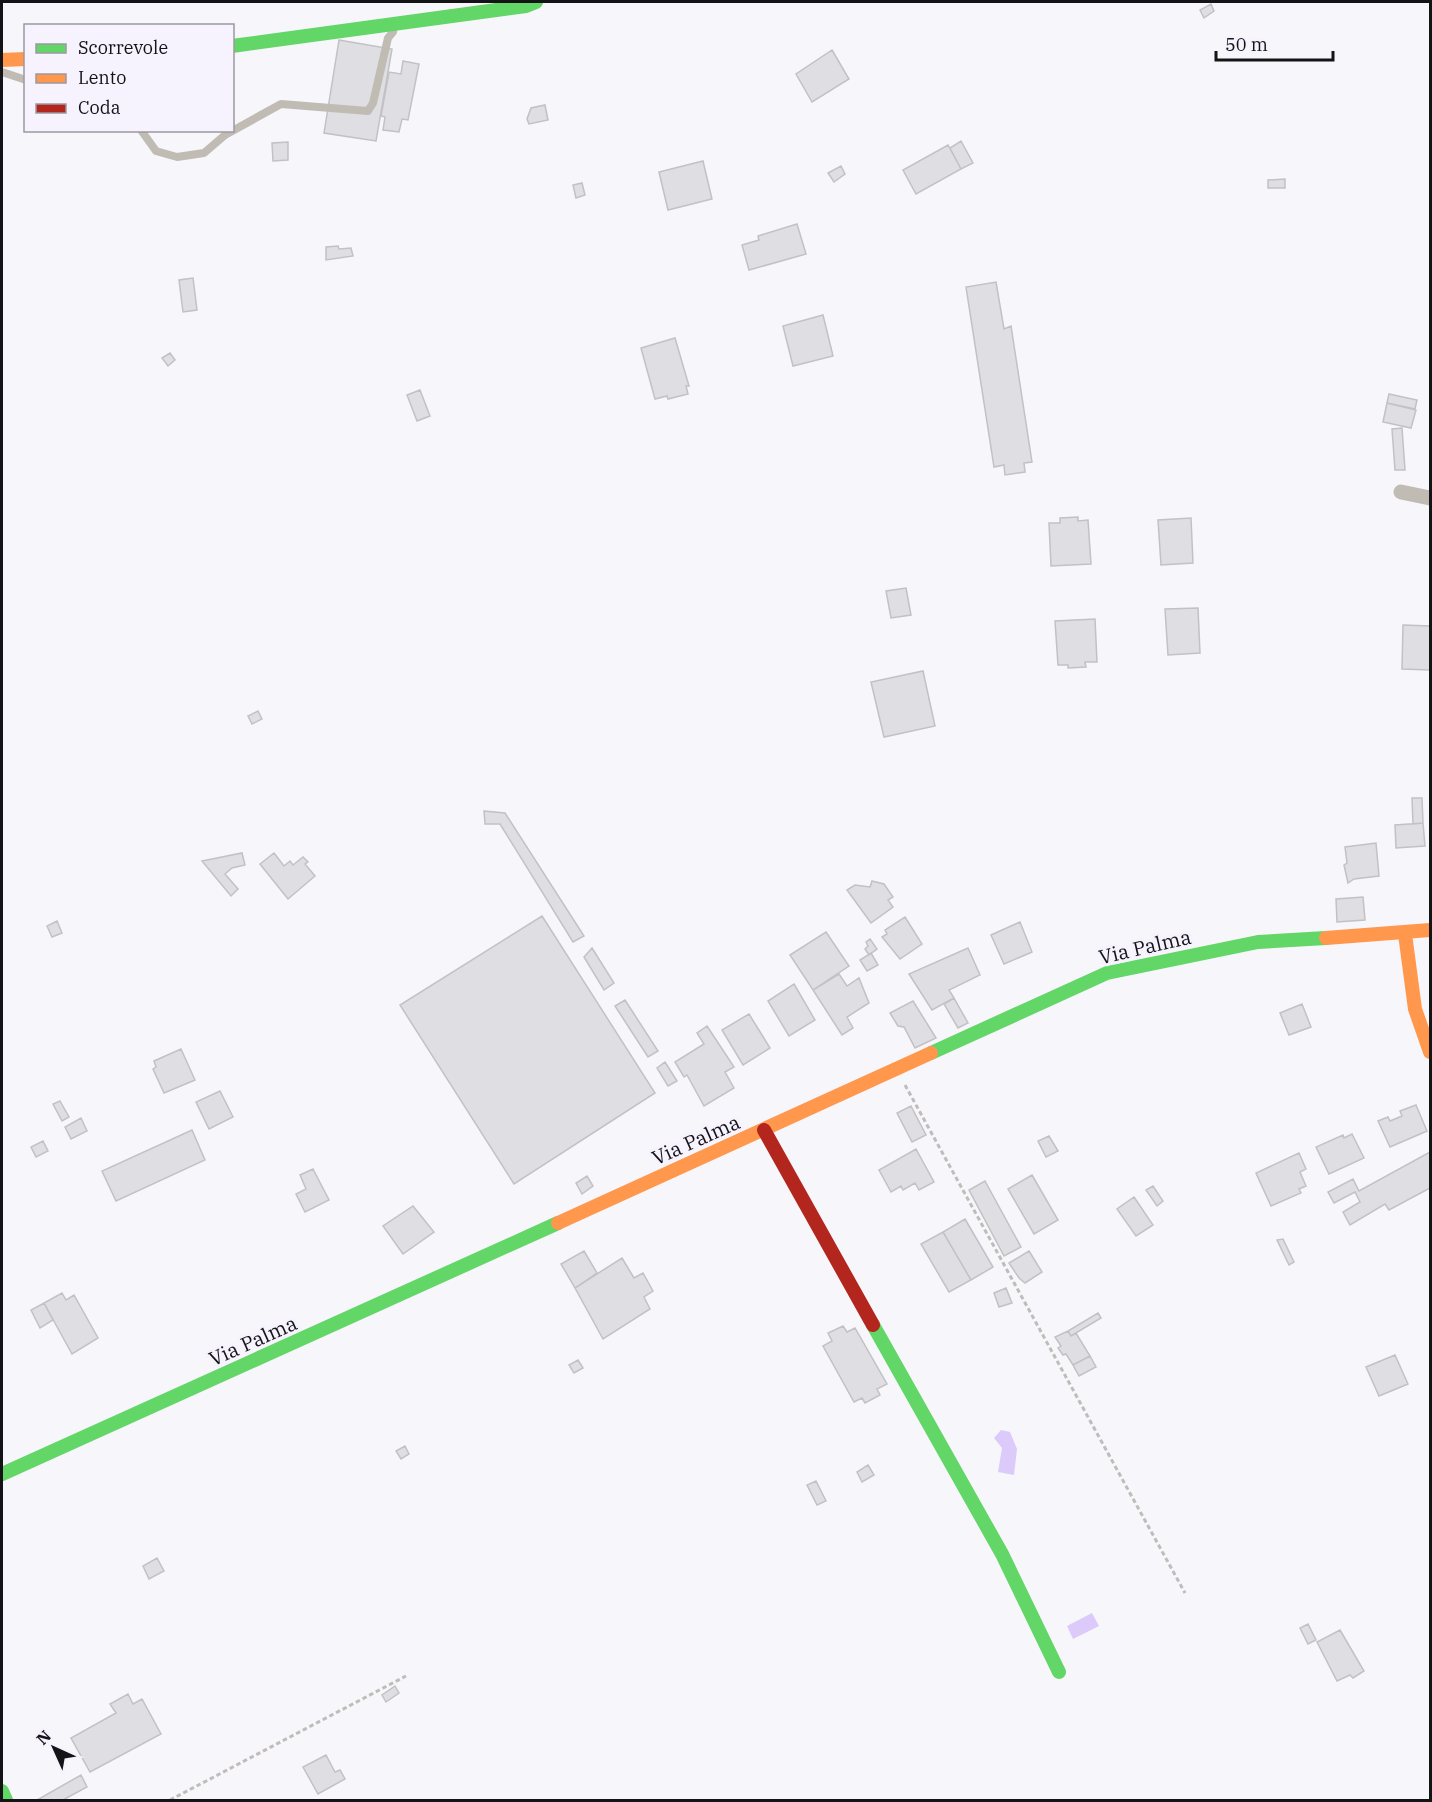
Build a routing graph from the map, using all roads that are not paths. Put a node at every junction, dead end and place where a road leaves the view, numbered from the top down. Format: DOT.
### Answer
graph roads {
  1 [pos="536,2"];
  2 [pos="400,23"];
  3 [pos="234,46"];
  4 [pos="24,59"];
  5 [pos="2,60"];
  6 [pos="2,72"];
  7 [pos="24,79"];
  8 [pos="234,130"];
  9 [pos="142,132"];
  10 [pos="230,132"];
  11 [pos="1401,492"];
  12 [pos="1431,498"];
  13 [pos="1431,930"];
  14 [pos="1405,934"];
  15 [pos="1431,1052"];
  16 [pos="764,1130"];
  17 [pos="2,1474"];
  18 [pos="1059,1672"];
  19 [pos="2,1791"];
  20 [pos="6,1800"];
  1 -- 2 [label="main road"];
  2 -- 3 [label="main road"];
  2 -- 8 [label="lane"];
  4 -- 5 [label="main road"];
  6 -- 7 [label="lane"];
  9 -- 10 [label="lane"];
  11 -- 12 [label="street"];
  13 -- 14 [label="main road, Via Palma"];
  14 -- 15 [label="main road"];
  14 -- 16 [label="main road, Via Palma"];
  16 -- 17 [label="main road, Via Palma"];
  16 -- 18 [label="main road"];
  19 -- 20 [label="main road"];
}
